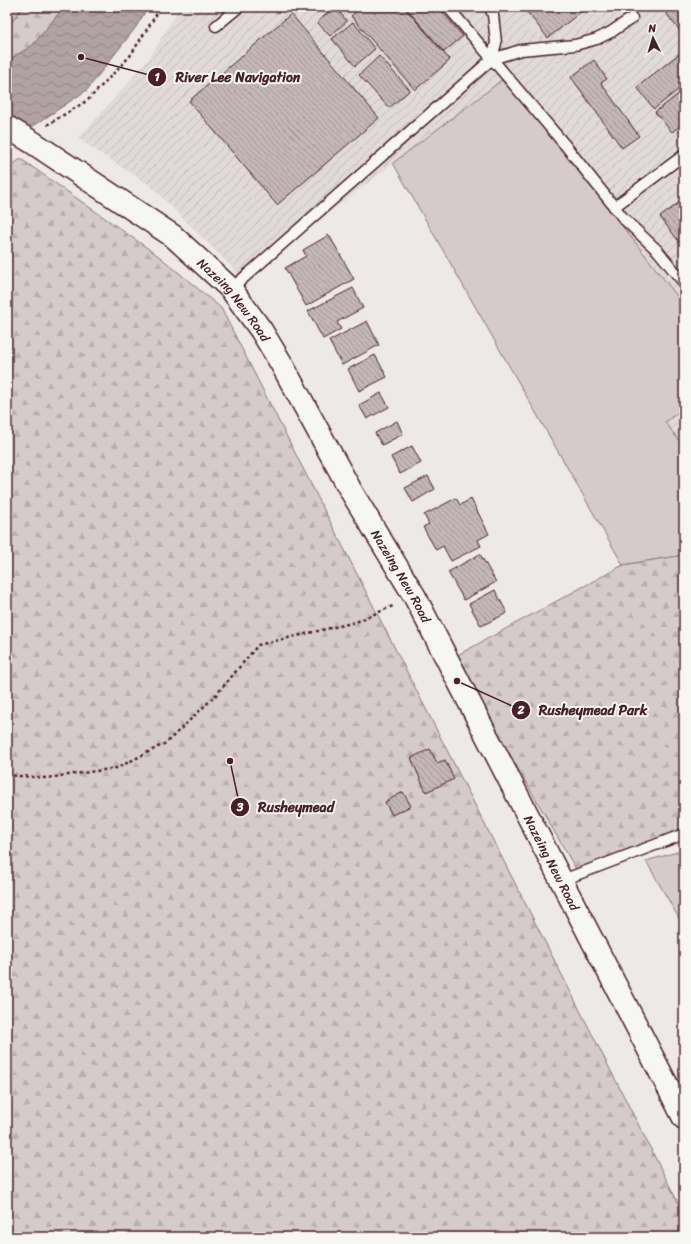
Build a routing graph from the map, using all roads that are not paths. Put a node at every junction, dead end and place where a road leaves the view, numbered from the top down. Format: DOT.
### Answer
graph roads {
  1 [pos="239,7"];
  2 [pos="448,7"];
  3 [pos="490,7"];
  4 [pos="632,18"];
  5 [pos="216,26"];
  6 [pos="492,59"];
  7 [pos="7,127"];
  8 [pos="684,154"];
  9 [pos="614,206"];
  10 [pos="684,284"];
  11 [pos="231,289"];
  12 [pos="684,834"];
  13 [pos="560,881"];
  14 [pos="684,1118"];
  1 -- 5 [label="lane"];
  2 -- 6 [label="lane"];
  3 -- 6 [label="lane"];
  4 -- 6 [label="lane"];
  6 -- 9 [label="lane"];
  6 -- 11 [label="lane"];
  7 -- 11 [label="main road, Nazeing New Road, bridge"];
  8 -- 9 [label="lane"];
  9 -- 10 [label="lane"];
  11 -- 13 [label="main road, Nazeing New Road"];
  12 -- 13 [label="lane"];
  13 -- 14 [label="main road, Nazeing New Road"];
}
